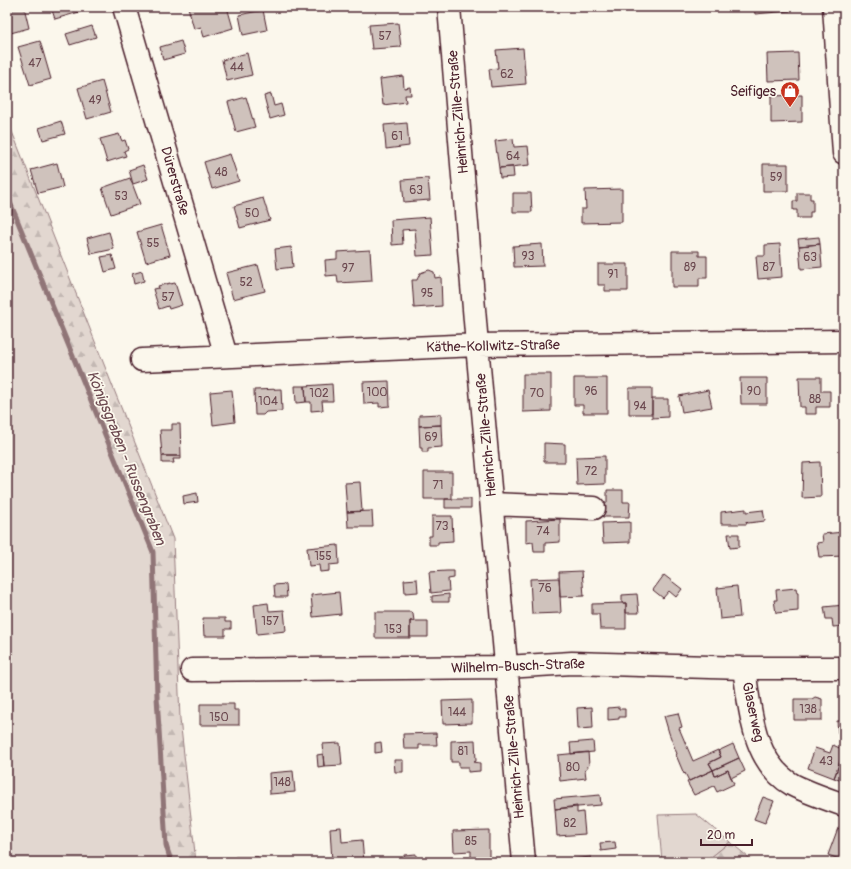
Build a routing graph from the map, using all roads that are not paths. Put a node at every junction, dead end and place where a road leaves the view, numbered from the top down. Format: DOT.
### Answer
graph roads {
  1 [pos="124,7"];
  2 [pos="449,7"];
  3 [pos="834,7"];
  4 [pos="844,153"];
  5 [pos="844,341"];
  6 [pos="477,345"];
  7 [pos="226,356"];
  8 [pos="142,360"];
  9 [pos="492,504"];
  10 [pos="594,508"];
  11 [pos="506,668"];
  12 [pos="744,668"];
  13 [pos="844,668"];
  14 [pos="192,670"];
  15 [pos="844,805"];
  16 [pos="524,862"];
  1 -- 7 [label="street, Dürerstraße"];
  2 -- 6 [label="street, Heinrich-Zille-Straße"];
  3 -- 4 [label="street"];
  5 -- 6 [label="street, Käthe-Kollwitz-Straße"];
  6 -- 7 [label="street, Käthe-Kollwitz-Straße"];
  6 -- 9 [label="street, Heinrich-Zille-Straße"];
  7 -- 8 [label="street, Käthe-Kollwitz-Straße"];
  9 -- 10 [label="street"];
  9 -- 11 [label="street, Heinrich-Zille-Straße"];
  11 -- 12 [label="street, Wilhelm-Busch-Straße"];
  11 -- 14 [label="street, Wilhelm-Busch-Straße"];
  11 -- 16 [label="street, Heinrich-Zille-Straße"];
  12 -- 13 [label="street, Wilhelm-Busch-Straße"];
  12 -- 15 [label="street, Glaserweg"];
}
